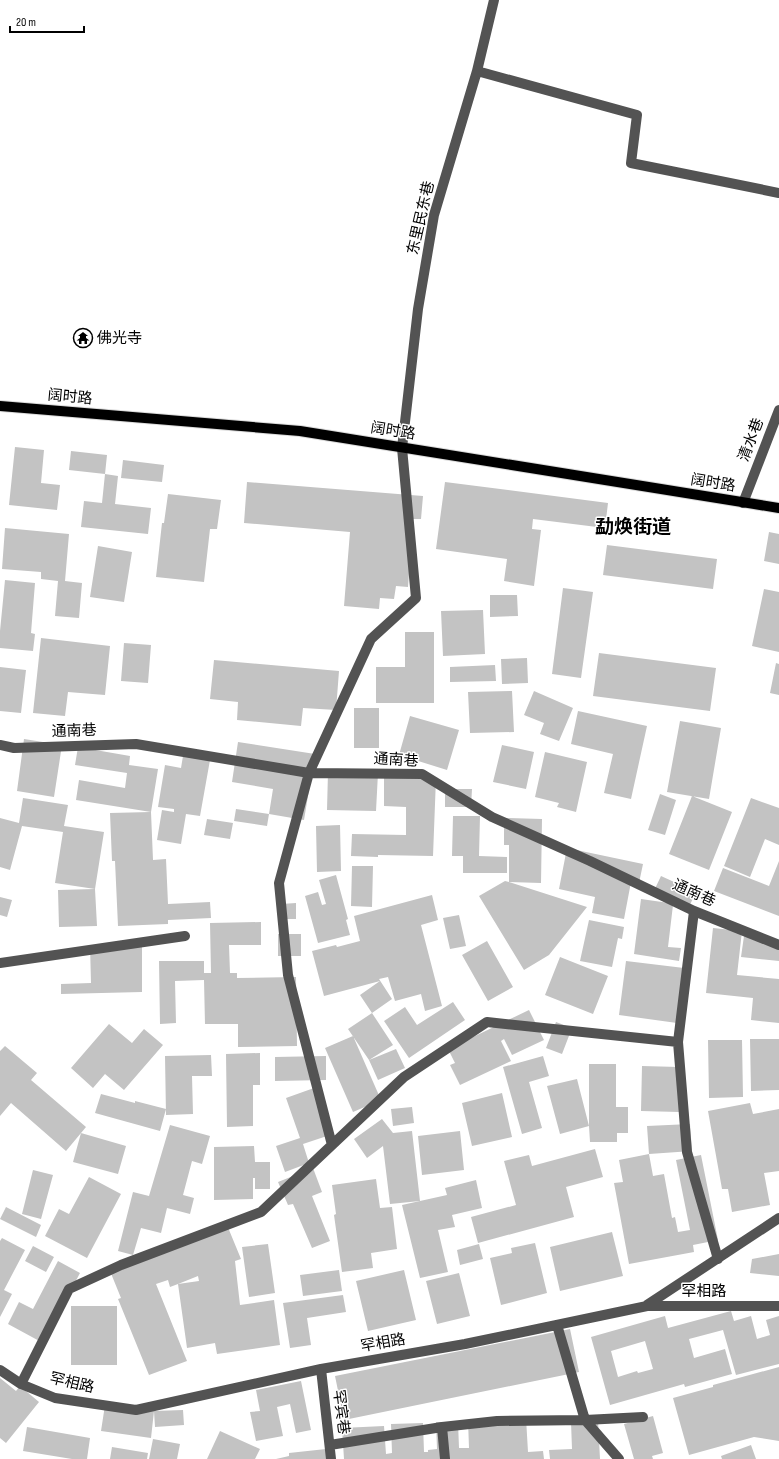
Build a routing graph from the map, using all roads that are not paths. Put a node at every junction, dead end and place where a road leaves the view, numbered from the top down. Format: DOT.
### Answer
graph roads {
  1 [pos="494,0"];
  2 [pos="477,71"];
  3 [pos="779,192"];
  4 [pos="0,406"];
  5 [pos="779,410"];
  6 [pos="402,448"];
  7 [pos="743,503"];
  8 [pos="779,508"];
  9 [pos="0,745"];
  10 [pos="309,773"];
  11 [pos="694,911"];
  12 [pos="185,936"];
  13 [pos="779,945"];
  14 [pos="0,963"];
  15 [pos="678,1042"];
  16 [pos="332,1145"];
  17 [pos="779,1218"];
  18 [pos="718,1259"];
  19 [pos="647,1306"];
  20 [pos="779,1306"];
  21 [pos="557,1325"];
  22 [pos="320,1369"];
  23 [pos="0,1370"];
  24 [pos="21,1384"];
  25 [pos="643,1417"];
  26 [pos="585,1420"];
  27 [pos="442,1427"];
  28 [pos="330,1445"];
  29 [pos="331,1459"];
  30 [pos="445,1459"];
  31 [pos="619,1459"];
  1 -- 2 [label="street, 东里民东巷"];
  2 -- 3 [label="street"];
  2 -- 6 [label="street, 东里民东巷"];
  4 -- 6 [label="main road, 阔时路"];
  5 -- 7 [label="street, 清水巷"];
  6 -- 7 [label="main road, 阔时路"];
  6 -- 10 [label="street, 东里民东巷"];
  7 -- 8 [label="main road, 阔时路"];
  9 -- 10 [label="street, 通南巷"];
  10 -- 11 [label="street, 通南巷"];
  10 -- 16 [label="street"];
  11 -- 13 [label="street, 通南巷"];
  11 -- 15 [label="street"];
  12 -- 14 [label="street"];
  15 -- 16 [label="street"];
  15 -- 18 [label="street"];
  16 -- 24 [label="street"];
  17 -- 18 [label="street"];
  18 -- 19 [label="street"];
  19 -- 20 [label="street, 罕相路"];
  19 -- 21 [label="street, 罕相路"];
  21 -- 22 [label="street, 罕相路"];
  21 -- 26 [label="street"];
  22 -- 24 [label="street, 罕相路"];
  22 -- 28 [label="street, 罕宾巷"];
  23 -- 24 [label="street, 罕相路"];
  25 -- 26 [label="street"];
  26 -- 27 [label="street"];
  26 -- 31 [label="street"];
  27 -- 28 [label="street"];
  27 -- 30 [label="street"];
  28 -- 29 [label="street, 罕宾巷"];
}
